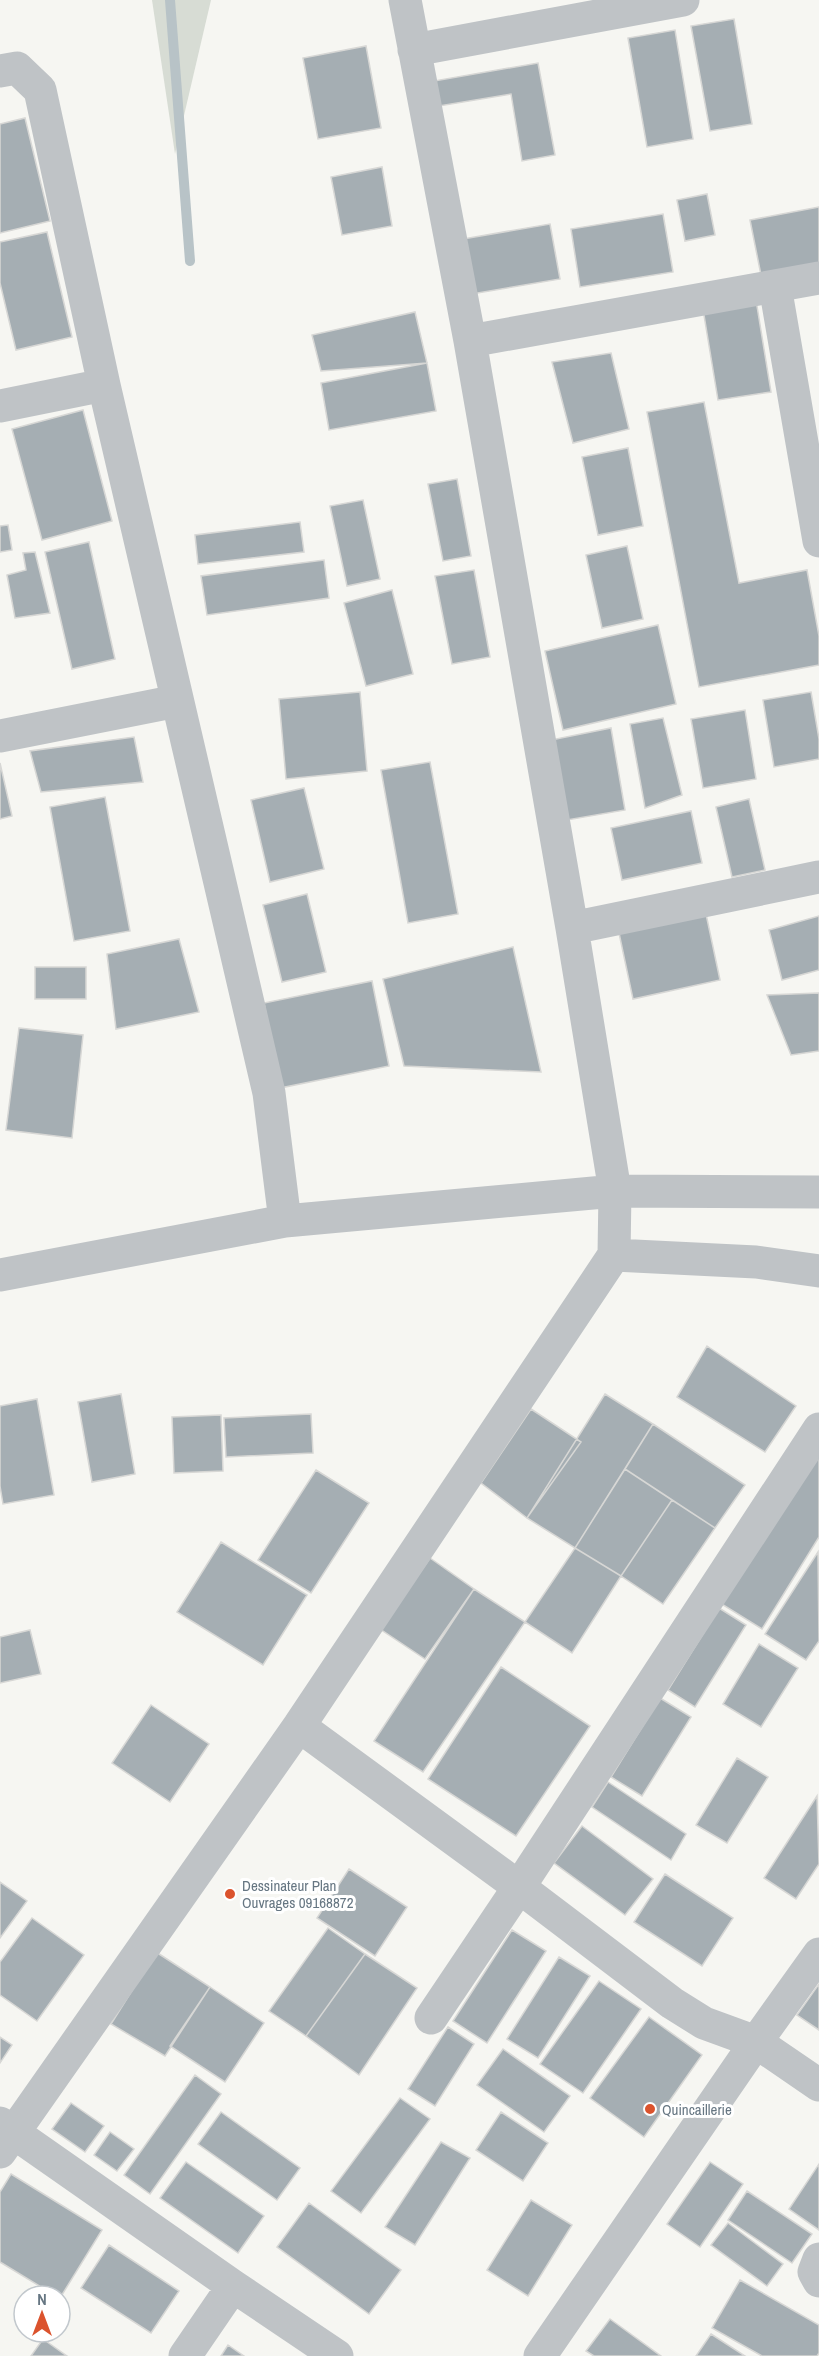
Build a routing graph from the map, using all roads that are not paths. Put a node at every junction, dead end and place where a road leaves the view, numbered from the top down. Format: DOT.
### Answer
graph roads {
  1 [pos="405,0"];
  2 [pos="683,0"];
  3 [pos="414,50"];
  4 [pos="0,71"];
  5 [pos="819,278"];
  6 [pos="775,286"];
  7 [pos="470,341"];
  8 [pos="104,385"];
  9 [pos="0,406"];
  10 [pos="819,541"];
  11 [pos="177,701"];
  12 [pos="0,736"];
  13 [pos="819,877"];
  14 [pos="572,928"];
  15 [pos="615,1191"];
  16 [pos="819,1192"];
  17 [pos="285,1221"];
  18 [pos="614,1255"];
  19 [pos="819,1271"];
  20 [pos="0,1275"];
  21 [pos="819,1429"];
  22 [pos="298,1725"];
  23 [pos="519,1887"];
  24 [pos="819,1954"];
  25 [pos="431,2018"];
  26 [pos="756,2042"];
  27 [pos="819,2085"];
  28 [pos="4,2136"];
  29 [pos="819,2259"];
  30 [pos="819,2281"];
  31 [pos="233,2286"];
  32 [pos="185,2356"];
  33 [pos="337,2356"];
  34 [pos="540,2356"];
  1 -- 3 [label="street"];
  2 -- 3 [label="street"];
  3 -- 7 [label="street"];
  4 -- 8 [label="street"];
  5 -- 6 [label="street"];
  6 -- 7 [label="street"];
  6 -- 10 [label="street"];
  7 -- 14 [label="street"];
  8 -- 9 [label="street"];
  8 -- 11 [label="street"];
  11 -- 12 [label="street"];
  11 -- 17 [label="street"];
  13 -- 14 [label="street"];
  14 -- 15 [label="street"];
  15 -- 16 [label="street"];
  15 -- 17 [label="street"];
  15 -- 18 [label="street"];
  17 -- 20 [label="street"];
  18 -- 19 [label="street"];
  18 -- 22 [label="street"];
  21 -- 23 [label="street"];
  22 -- 23 [label="street"];
  22 -- 28 [label="street"];
  23 -- 25 [label="street"];
  23 -- 26 [label="street"];
  24 -- 26 [label="street"];
  26 -- 27 [label="street"];
  26 -- 34 [label="street"];
  28 -- 31 [label="street"];
  29 -- 30 [label="street"];
  31 -- 32 [label="street"];
  31 -- 33 [label="street"];
}
